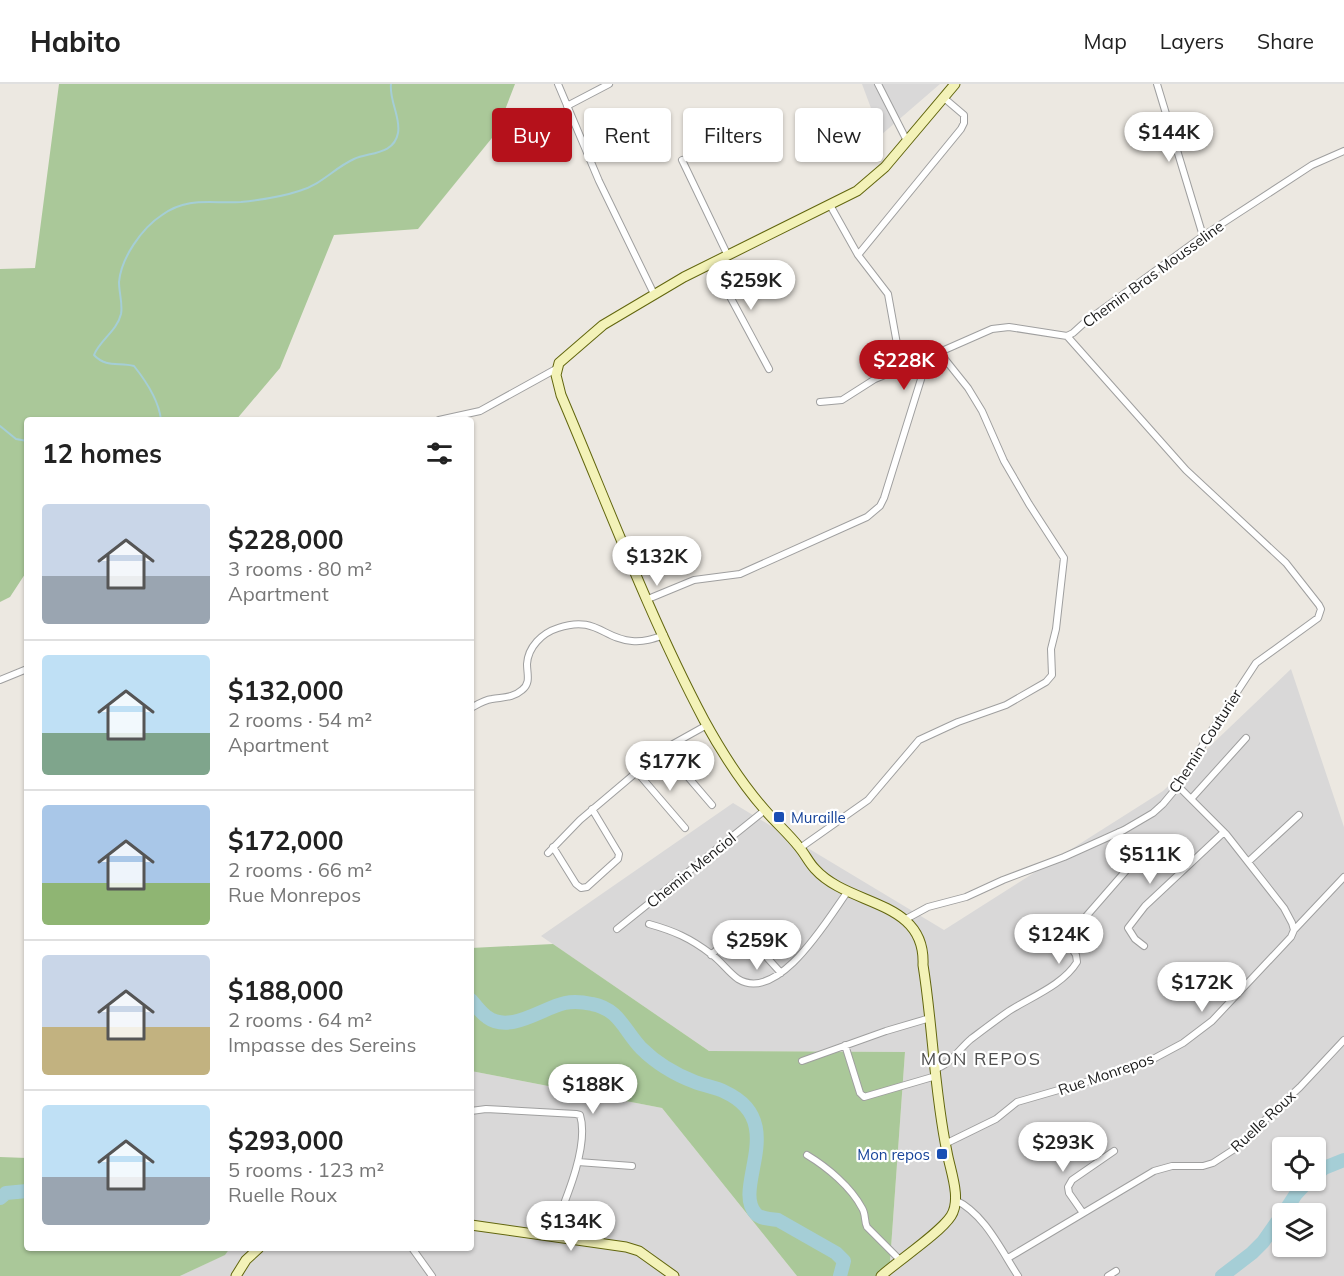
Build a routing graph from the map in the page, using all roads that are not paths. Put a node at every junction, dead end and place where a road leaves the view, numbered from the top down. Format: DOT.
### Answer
graph roads {
  1 [pos="558,84"];
  2 [pos="609,84"];
  3 [pos="878,84"];
  4 [pos="956,84"];
  5 [pos="1157,84"];
  6 [pos="944,98"];
  7 [pos="567,106"];
  8 [pos="907,141"];
  9 [pos="1344,151"];
  10 [pos="682,160"];
  11 [pos="830,205"];
  12 [pos="1203,236"];
  13 [pos="858,255"];
  14 [pos="728,256"];
  15 [pos="712,263"];
  16 [pos="654,294"];
  17 [pos="1067,336"];
  18 [pos="940,353"];
  19 [pos="556,369"];
  20 [pos="769,369"];
  21 [pos="820,402"];
  22 [pos="453,417"];
  23 [pos="648,599"];
  24 [pos="664,635"];
  25 [pos="24,670"];
  26 [pos="0,680"];
  27 [pos="474,706"];
  28 [pos="707,725"];
  29 [pos="1246,738"];
  30 [pos="664,749"];
  31 [pos="636,771"];
  32 [pos="1178,786"];
  33 [pos="1191,799"];
  34 [pos="712,805"];
  35 [pos="592,809"];
  36 [pos="765,810"];
  37 [pos="1299,815"];
  38 [pos="685,828"];
  39 [pos="1119,832"];
  40 [pos="1224,832"];
  41 [pos="553,847"];
  42 [pos="800,848"];
  43 [pos="548,853"];
  44 [pos="1248,862"];
  45 [pos="1344,877"];
  46 [pos="848,891"];
  47 [pos="906,919"];
  48 [pos="649,924"];
  49 [pos="617,929"];
  50 [pos="1294,930"];
  51 [pos="1144,946"];
  52 [pos="711,955"];
  53 [pos="781,973"];
  54 [pos="930,1018"];
  55 [pos="1344,1040"];
  56 [pos="845,1046"];
  57 [pos="802,1061"];
  58 [pos="936,1073"];
  59 [pos="474,1111"];
  60 [pos="945,1144"];
  61 [pos="1113,1151"];
  62 [pos="807,1155"];
  63 [pos="578,1162"];
  64 [pos="632,1166"];
  65 [pos="955,1200"];
  66 [pos="1083,1213"];
  67 [pos="474,1225"];
  68 [pos="551,1236"];
  69 [pos="256,1251"];
  70 [pos="414,1251"];
  71 [pos="1008,1258"];
  72 [pos="900,1260"];
  73 [pos="1116,1271"];
  74 [pos="1016,1275"];
  75 [pos="236,1276"];
  76 [pos="432,1276"];
  77 [pos="674,1276"];
  78 [pos="881,1276"];
  79 [pos="1108,1276"];
  1 -- 7 [label="street"];
  2 -- 7 [label="street"];
  3 -- 8 [label="street"];
  4 -- 6 [label="main road"];
  5 -- 12 [label="street"];
  6 -- 8 [label="main road"];
  6 -- 13 [label="street"];
  7 -- 16 [label="street"];
  8 -- 11 [label="main road"];
  9 -- 12 [label="street, Chemin Bras Mousseline"];
  10 -- 14 [label="street"];
  11 -- 13 [label="street"];
  11 -- 14 [label="main road"];
  12 -- 17 [label="street, Chemin Bras Mousseline"];
  13 -- 21 [label="street"];
  14 -- 15 [label="main road"];
  15 -- 16 [label="main road"];
  15 -- 20 [label="street"];
  16 -- 19 [label="main road"];
  17 -- 18 [label="street, Chemin Bras Mousseline"];
  17 -- 32 [label="street, Chemin Couturier"];
  18 -- 23 [label="street, Chemin Bras Mousseline"];
  18 -- 42 [label="street"];
  19 -- 22 [label="street"];
  19 -- 23 [label="main road"];
  23 -- 24 [label="main road"];
  24 -- 27 [label="street"];
  24 -- 28 [label="main road"];
  25 -- 26 [label="street"];
  28 -- 30 [label="street"];
  28 -- 36 [label="main road"];
  29 -- 33 [label="street"];
  30 -- 31 [label="street"];
  30 -- 34 [label="street"];
  31 -- 35 [label="street"];
  31 -- 38 [label="street"];
  32 -- 33 [label="street"];
  32 -- 39 [label="street, Chemin Couturier"];
  33 -- 40 [label="street"];
  35 -- 41 [label="street"];
  35 -- 41 [label="street"];
  36 -- 42 [label="main road"];
  36 -- 49 [label="street, Chemin Menciol"];
  37 -- 44 [label="street"];
  39 -- 47 [label="street, Chemin Couturier"];
  39 -- 58 [label="street"];
  40 -- 44 [label="street"];
  40 -- 51 [label="street"];
  41 -- 43 [label="street"];
  42 -- 46 [label="main road"];
  44 -- 50 [label="street"];
  45 -- 50 [label="street, Rue Monrepos"];
  46 -- 47 [label="main road"];
  46 -- 53 [label="street, Chemin Menciol"];
  47 -- 54 [label="main road"];
  48 -- 52 [label="street, Chemin Menciol"];
  50 -- 60 [label="street, Rue Monrepos"];
  52 -- 53 [label="street, Chemin Menciol"];
  52 -- 53 [label="street"];
  54 -- 56 [label="street"];
  54 -- 58 [label="main road"];
  55 -- 66 [label="street, Ruelle Roux"];
  56 -- 57 [label="street"];
  56 -- 58 [label="street"];
  58 -- 60 [label="main road"];
  59 -- 63 [label="street"];
  60 -- 65 [label="main road"];
  61 -- 66 [label="street"];
  62 -- 72 [label="street"];
  63 -- 64 [label="street"];
  63 -- 68 [label="street"];
  65 -- 71 [label="street"];
  65 -- 72 [label="main road"];
  66 -- 71 [label="street, Ruelle Roux"];
  67 -- 68 [label="main road"];
  68 -- 77 [label="main road"];
  69 -- 75 [label="main road"];
  70 -- 76 [label="street"];
  71 -- 74 [label="street"];
  72 -- 78 [label="main road"];
  73 -- 79 [label="street"];
}
